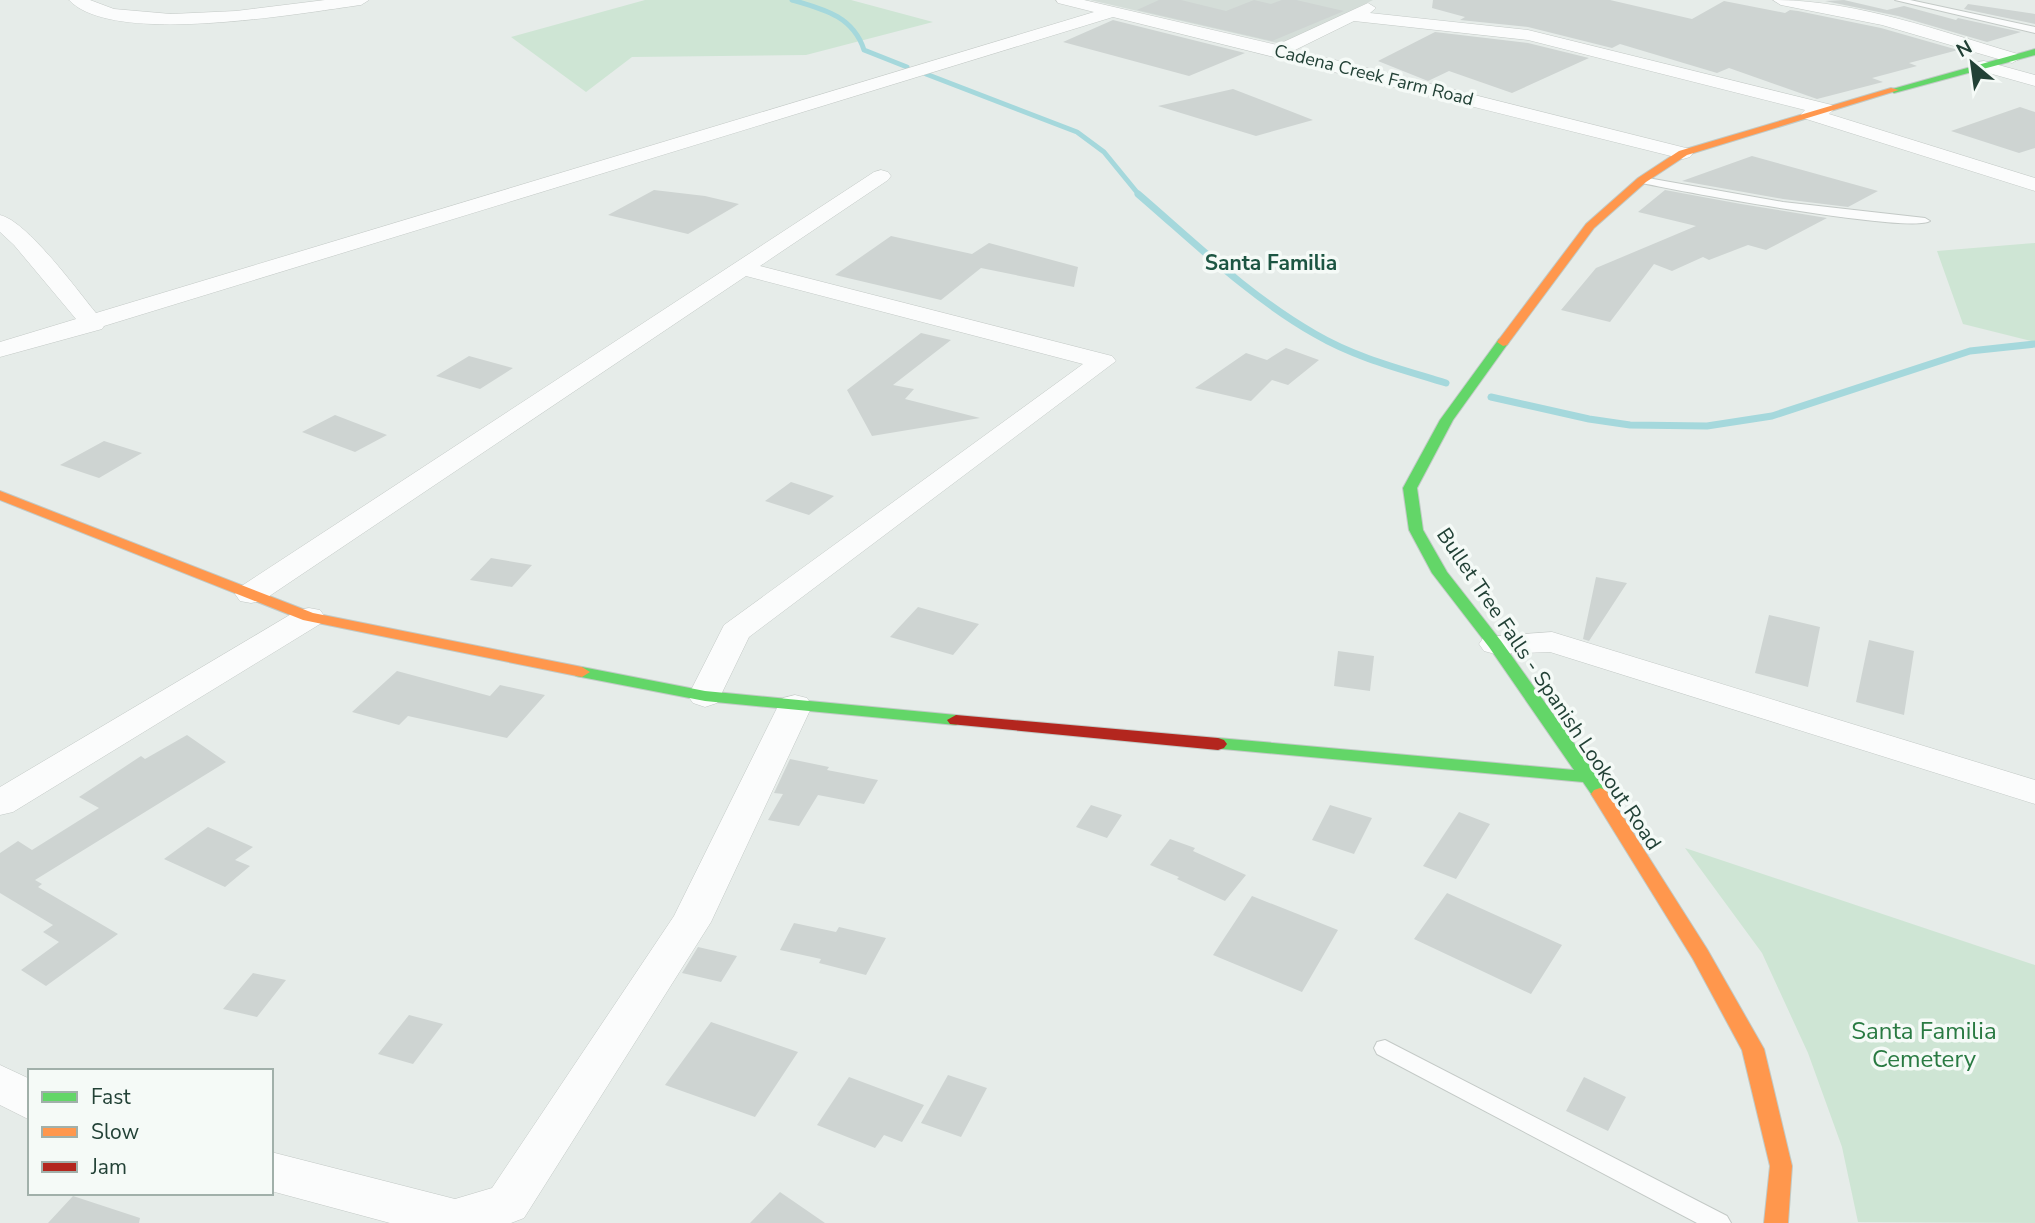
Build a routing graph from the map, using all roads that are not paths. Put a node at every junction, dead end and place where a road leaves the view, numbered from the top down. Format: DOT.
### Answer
graph roads {
  1 [pos="77,0"];
  2 [pos="361,0"];
  3 [pos="1064,0"];
  4 [pos="1385,0"];
  5 [pos="1781,0"];
  6 [pos="1899,0"];
  7 [pos="1114,11"];
  8 [pos="1350,16"];
  9 [pos="2035,30"];
  10 [pos="1279,51"];
  11 [pos="2035,52"];
  12 [pos="2012,58"];
  13 [pos="1984,66"];
  14 [pos="2035,81"];
  15 [pos="1817,111"];
  16 [pos="1683,153"];
  17 [pos="881,176"];
  18 [pos="1642,180"];
  19 [pos="2035,185"];
  20 [pos="0,220"];
  21 [pos="1925,221"];
  22 [pos="741,268"];
  23 [pos="93,324"];
  24 [pos="0,350"];
  25 [pos="0,495"];
  26 [pos="251,594"];
  27 [pos="309,617"];
  28 [pos="1495,644"];
  29 [pos="705,696"];
  30 [pos="795,706"];
  31 [pos="1589,777"];
  32 [pos="2035,792"];
  33 [pos="0,803"];
  34 [pos="1385,1048"];
  35 [pos="0,1083"];
  36 [pos="28,1101"];
  37 [pos="273,1172"];
  38 [pos="1720,1223"];
  39 [pos="1776,1223"];
  1 -- 2 [label="street"];
  3 -- 7 [label="street, Cadena Creek Farm Road"];
  4 -- 8 [label="street"];
  5 -- 12 [label="street"];
  6 -- 9 [label="lane"];
  7 -- 10 [label="street, Cadena Creek Farm Road"];
  7 -- 23 [label="street"];
  8 -- 10 [label="street"];
  8 -- 15 [label="street"];
  10 -- 16 [label="street, Cadena Creek Farm Road"];
  11 -- 12 [label="main road, Bullet Tree Falls - Spanish Lookout Road"];
  12 -- 13 [label="main road, Bullet Tree Falls - Spanish Lookout Road"];
  13 -- 14 [label="street"];
  13 -- 15 [label="main road, Bullet Tree Falls - Spanish Lookout Road"];
  15 -- 16 [label="main road, Bullet Tree Falls - Spanish Lookout Road"];
  15 -- 19 [label="street"];
  16 -- 18 [label="main road, Bullet Tree Falls - Spanish Lookout Road"];
  17 -- 22 [label="street"];
  18 -- 21 [label="lane"];
  18 -- 28 [label="main road, Bullet Tree Falls - Spanish Lookout Road"];
  20 -- 23 [label="street"];
  22 -- 26 [label="street"];
  22 -- 29 [label="street"];
  23 -- 24 [label="street"];
  25 -- 26 [label="main road"];
  26 -- 27 [label="main road"];
  27 -- 29 [label="main road"];
  27 -- 33 [label="street"];
  28 -- 31 [label="main road, Bullet Tree Falls - Spanish Lookout Road"];
  28 -- 32 [label="street"];
  29 -- 30 [label="main road"];
  30 -- 31 [label="main road"];
  30 -- 37 [label="street"];
  31 -- 39 [label="main road, Bullet Tree Falls - Spanish Lookout Road"];
  34 -- 38 [label="lane"];
  35 -- 36 [label="street"];
}
